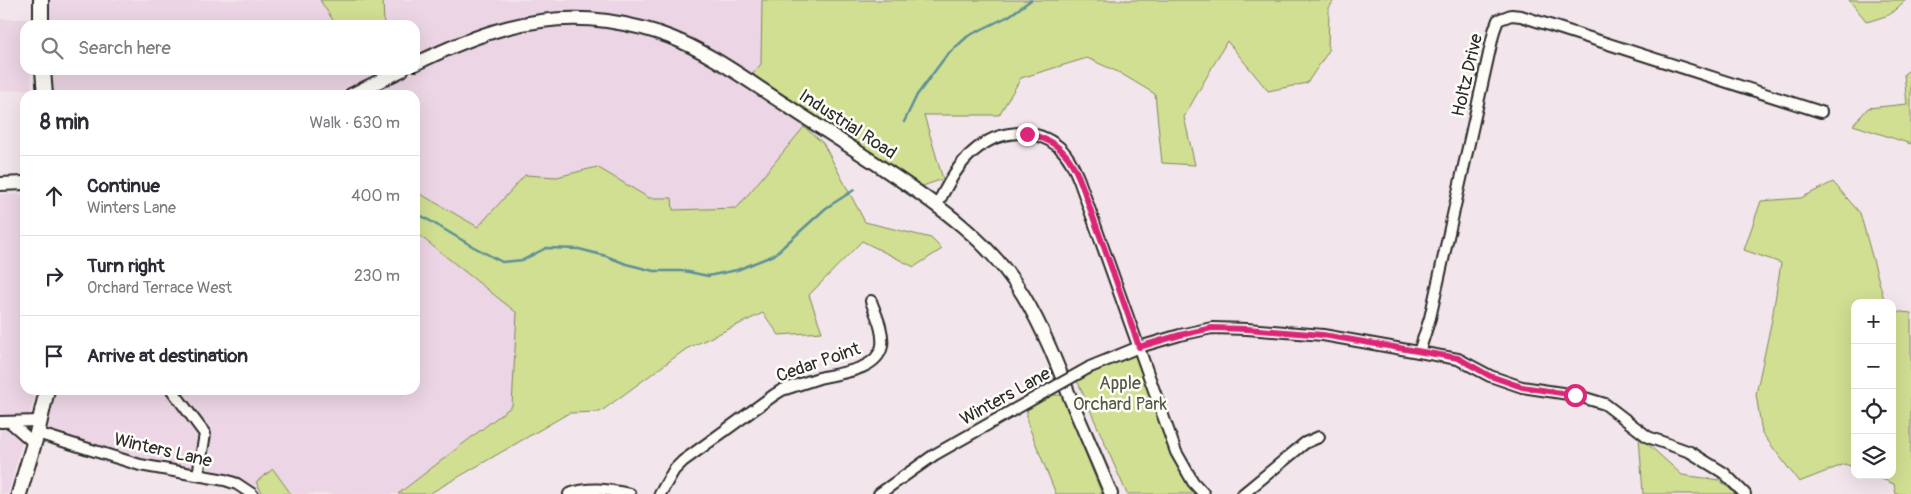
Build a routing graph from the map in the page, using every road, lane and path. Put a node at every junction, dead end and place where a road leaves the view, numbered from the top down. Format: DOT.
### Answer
graph roads {
  1 [pos="40,0"];
  2 [pos="41,20"];
  3 [pos="420,62"];
  4 [pos="43,75"];
  5 [pos="392,75"];
  6 [pos="45,90"];
  7 [pos="361,90"];
  8 [pos="1821,112"];
  9 [pos="20,183"];
  10 [pos="0,184"];
  11 [pos="937,205"];
  12 [pos="871,301"];
  13 [pos="1139,347"];
  14 [pos="1419,352"];
  15 [pos="46,395"];
  16 [pos="176,395"];
  17 [pos="0,422"];
  18 [pos="11,423"];
  19 [pos="37,432"];
  20 [pos="1319,437"];
  21 [pos="198,475"];
  22 [pos="18,494"];
  23 [pos="252,494"];
  24 [pos="569,494"];
  25 [pos="630,494"];
  26 [pos="660,494"];
  27 [pos="879,494"];
  28 [pos="1111,494"];
  29 [pos="1204,494"];
  30 [pos="1243,494"];
  31 [pos="1745,494"];
  1 -- 2 [label="highway"];
  3 -- 11 [label="main road, Industrial Road"];
  4 -- 6 [label="highway"];
  5 -- 7 [label="main road"];
  8 -- 14 [label="street, Holtz Drive"];
  9 -- 10 [label="main road"];
  11 -- 13 [label="street"];
  11 -- 28 [label="main road, Industrial Road"];
  12 -- 26 [label="street, Cedar Point"];
  13 -- 14 [label="street, Winters Lane"];
  13 -- 27 [label="street, Winters Lane, bridge"];
  13 -- 29 [label="street"];
  14 -- 31 [label="street, Winters Lane"];
  15 -- 19 [label="highway"];
  16 -- 21 [label="street"];
  17 -- 18 [label="street"];
  18 -- 19 [label="street"];
  18 -- 19 [label="street"];
  19 -- 21 [label="street, Winters Lane"];
  19 -- 22 [label="highway"];
  20 -- 30 [label="street"];
  21 -- 23 [label="street, Winters Lane"];
  24 -- 25 [label="street"];
}
